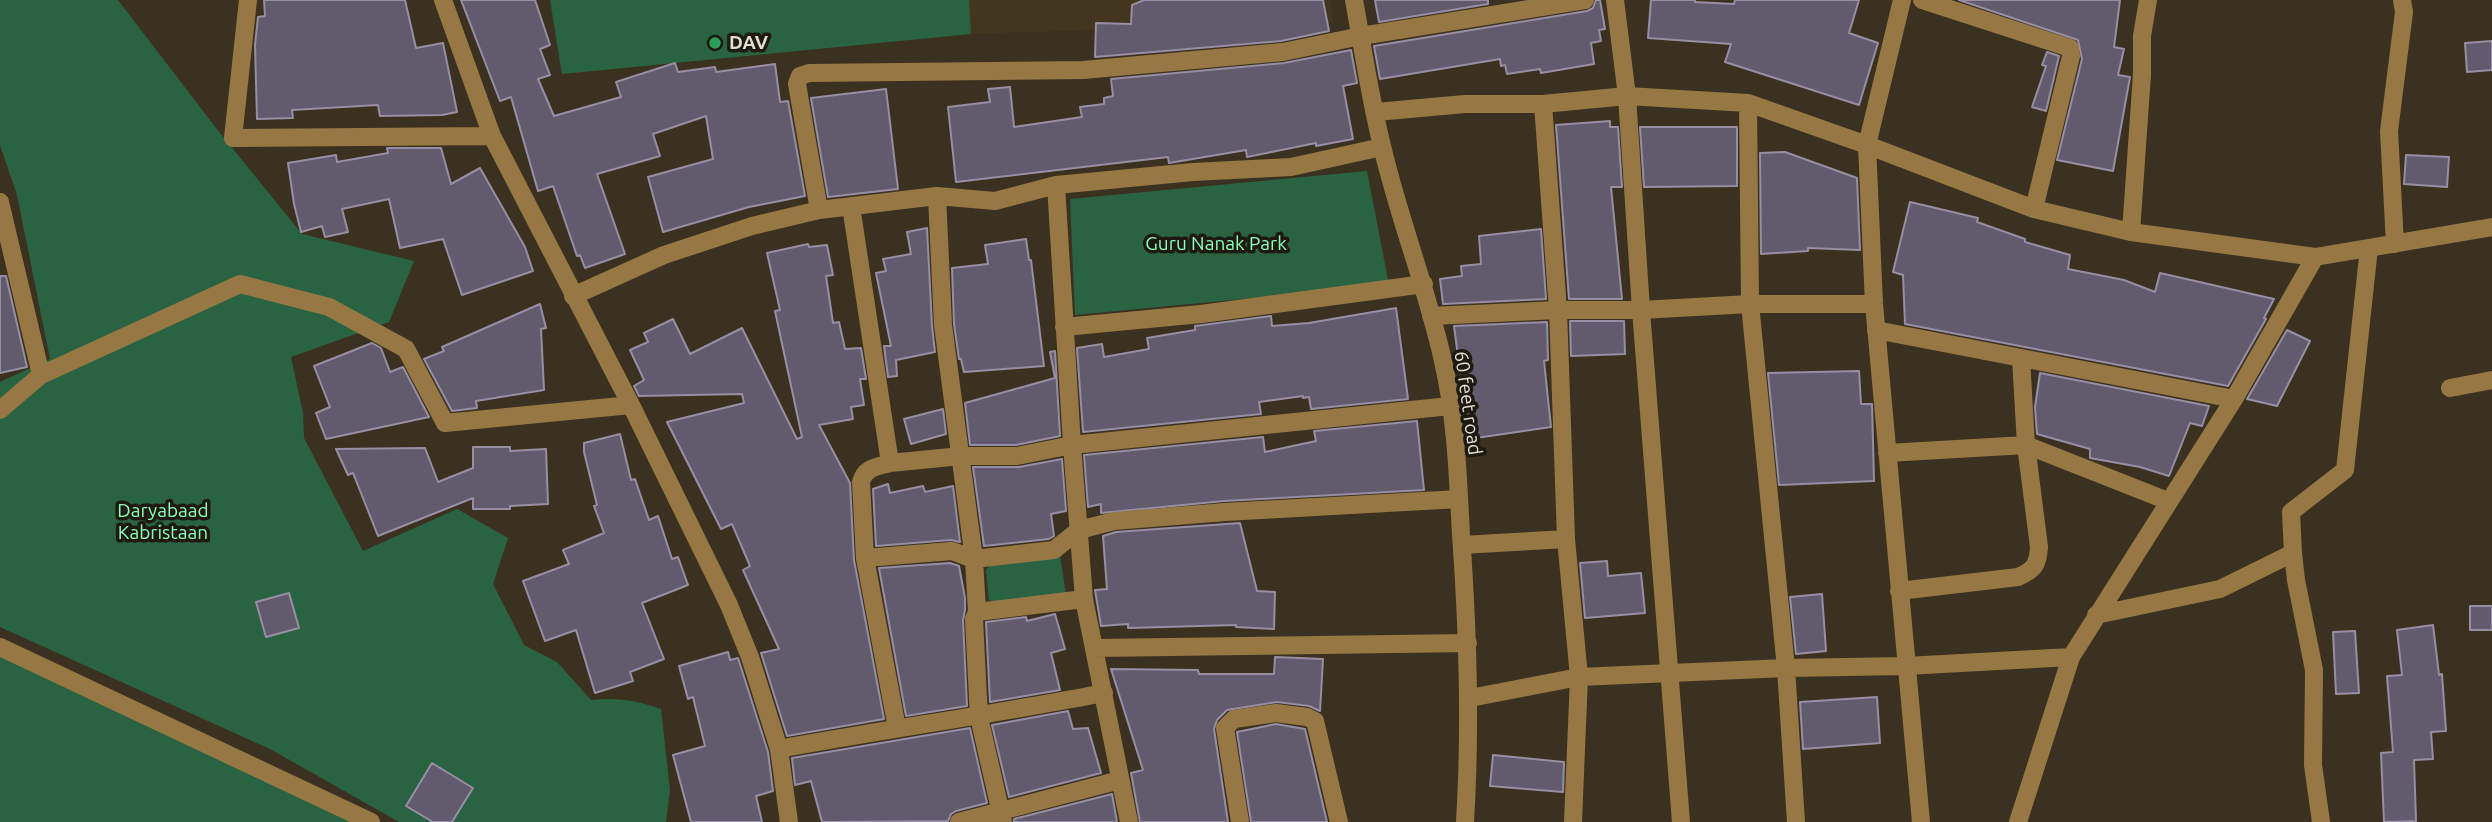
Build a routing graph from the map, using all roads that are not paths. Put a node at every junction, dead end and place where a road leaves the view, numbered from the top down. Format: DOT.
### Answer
graph roads {
  1 [pos="248,0"];
  2 [pos="443,0"];
  3 [pos="1354,0"];
  4 [pos="1585,0"];
  5 [pos="1615,0"];
  6 [pos="1902,0"];
  7 [pos="1922,0"];
  8 [pos="2148,0"];
  9 [pos="2402,0"];
  10 [pos="1504,6"];
  11 [pos="1361,36"];
  12 [pos="1628,96"];
  13 [pos="1748,103"];
  14 [pos="1543,104"];
  15 [pos="1376,112"];
  16 [pos="492,136"];
  17 [pos="1867,145"];
  18 [pos="1382,146"];
  19 [pos="1056,185"];
  20 [pos="937,197"];
  21 [pos="851,206"];
  22 [pos="2034,208"];
  23 [pos="2,210"];
  24 [pos="819,210"];
  25 [pos="2492,227"];
  26 [pos="2131,232"];
  27 [pos="2395,244"];
  28 [pos="2369,248"];
  29 [pos="2315,257"];
  30 [pos="1424,284"];
  31 [pos="573,296"];
  32 [pos="1750,304"];
  33 [pos="1874,304"];
  34 [pos="1558,310"];
  35 [pos="1641,310"];
  36 [pos="1431,316"];
  37 [pos="1064,327"];
  38 [pos="1876,330"];
  39 [pos="2021,358"];
  40 [pos="41,375"];
  41 [pos="2492,380"];
  42 [pos="2450,388"];
  43 [pos="2234,399"];
  44 [pos="631,405"];
  45 [pos="1450,406"];
  46 [pos="0,410"];
  47 [pos="1072,444"];
  48 [pos="2026,444"];
  49 [pos="1887,453"];
  50 [pos="961,456"];
  51 [pos="890,464"];
  52 [pos="1459,499"];
  53 [pos="2168,501"];
  54 [pos="1079,530"];
  55 [pos="1566,540"];
  56 [pos="1462,545"];
  57 [pos="2293,554"];
  58 [pos="865,558"];
  59 [pos="974,559"];
  60 [pos="1899,591"];
  61 [pos="1084,599"];
  62 [pos="977,612"];
  63 [pos="2096,615"];
  64 [pos="1468,643"];
  65 [pos="0,647"];
  66 [pos="1095,648"];
  67 [pos="2071,657"];
  68 [pos="1906,666"];
  69 [pos="1786,668"];
  70 [pos="1670,673"];
  71 [pos="1579,677"];
  72 [pos="1104,693"];
  73 [pos="1470,698"];
  74 [pos="979,717"];
  75 [pos="897,728"];
  76 [pos="779,749"];
  77 [pos="1120,780"];
  78 [pos="1002,816"];
  79 [pos="371,822"];
  80 [pos="789,822"];
  81 [pos="959,822"];
  82 [pos="1129,822"];
  83 [pos="1240,822"];
  84 [pos="1339,822"];
  85 [pos="1465,822"];
  86 [pos="1573,822"];
  87 [pos="1681,822"];
  88 [pos="1796,822"];
  89 [pos="1921,822"];
  90 [pos="2018,822"];
  91 [pos="2321,822"];
  1 -- 16 [label="street"];
  2 -- 16 [label="street"];
  3 -- 11 [label="street, 60 feet road"];
  4 -- 10 [label="street"];
  5 -- 12 [label="street"];
  6 -- 17 [label="street"];
  7 -- 22 [label="street"];
  8 -- 26 [label="street"];
  9 -- 27 [label="street"];
  10 -- 11 [label="street"];
  11 -- 15 [label="street, 60 feet road"];
  11 -- 24 [label="street"];
  12 -- 13 [label="street"];
  12 -- 14 [label="street"];
  12 -- 35 [label="street"];
  13 -- 17 [label="street"];
  13 -- 32 [label="street"];
  14 -- 15 [label="street"];
  14 -- 34 [label="street"];
  15 -- 18 [label="street, 60 feet road"];
  16 -- 31 [label="street"];
  17 -- 22 [label="street"];
  17 -- 33 [label="street"];
  18 -- 19 [label="street"];
  18 -- 30 [label="street, 60 feet road"];
  19 -- 20 [label="street"];
  19 -- 37 [label="street"];
  20 -- 21 [label="street"];
  20 -- 50 [label="street"];
  21 -- 24 [label="street"];
  21 -- 51 [label="street"];
  22 -- 26 [label="street"];
  23 -- 40 [label="street"];
  24 -- 31 [label="street"];
  25 -- 27 [label="street"];
  26 -- 29 [label="street"];
  27 -- 28 [label="street"];
  28 -- 29 [label="street"];
  28 -- 57 [label="street"];
  29 -- 43 [label="street"];
  30 -- 36 [label="street, 60 feet road"];
  30 -- 37 [label="street"];
  31 -- 44 [label="street"];
  32 -- 33 [label="street"];
  32 -- 35 [label="street"];
  32 -- 69 [label="street"];
  33 -- 38 [label="street"];
  34 -- 35 [label="street"];
  34 -- 36 [label="street"];
  34 -- 55 [label="street"];
  35 -- 70 [label="street"];
  36 -- 45 [label="street, 60 feet road"];
  37 -- 47 [label="street"];
  38 -- 39 [label="street"];
  38 -- 49 [label="street"];
  39 -- 43 [label="street"];
  39 -- 48 [label="street"];
  40 -- 44 [label="street"];
  40 -- 46 [label="street"];
  41 -- 42 [label="street"];
  43 -- 53 [label="street"];
  44 -- 76 [label="street"];
  45 -- 47 [label="street"];
  45 -- 52 [label="street, 60 feet road"];
  47 -- 50 [label="street"];
  47 -- 54 [label="street"];
  48 -- 49 [label="street"];
  48 -- 53 [label="street"];
  48 -- 60 [label="street"];
  49 -- 60 [label="street"];
  50 -- 51 [label="street"];
  50 -- 59 [label="street"];
  51 -- 58 [label="street"];
  52 -- 54 [label="street"];
  52 -- 56 [label="street, 60 feet road"];
  53 -- 63 [label="street"];
  54 -- 59 [label="street"];
  54 -- 61 [label="street"];
  55 -- 56 [label="street"];
  55 -- 71 [label="street"];
  56 -- 64 [label="street, 60 feet road"];
  57 -- 63 [label="street"];
  57 -- 91 [label="street"];
  58 -- 59 [label="street"];
  58 -- 75 [label="street"];
  59 -- 62 [label="street"];
  60 -- 68 [label="street"];
  61 -- 62 [label="street"];
  61 -- 66 [label="street"];
  62 -- 74 [label="street"];
  63 -- 67 [label="street"];
  64 -- 66 [label="street"];
  64 -- 73 [label="street, 60 feet road"];
  65 -- 79 [label="street"];
  66 -- 72 [label="street"];
  67 -- 68 [label="street"];
  67 -- 90 [label="street"];
  68 -- 69 [label="street"];
  68 -- 89 [label="street"];
  69 -- 70 [label="street"];
  69 -- 88 [label="street"];
  70 -- 71 [label="street"];
  70 -- 87 [label="street"];
  71 -- 73 [label="street"];
  71 -- 86 [label="street"];
  72 -- 74 [label="street"];
  72 -- 77 [label="street"];
  73 -- 85 [label="street, 60 feet road"];
  74 -- 75 [label="street"];
  74 -- 78 [label="street"];
  75 -- 76 [label="street"];
  76 -- 80 [label="street"];
  77 -- 78 [label="street"];
  77 -- 82 [label="street"];
  78 -- 81 [label="street"];
  83 -- 84 [label="street"];
}
